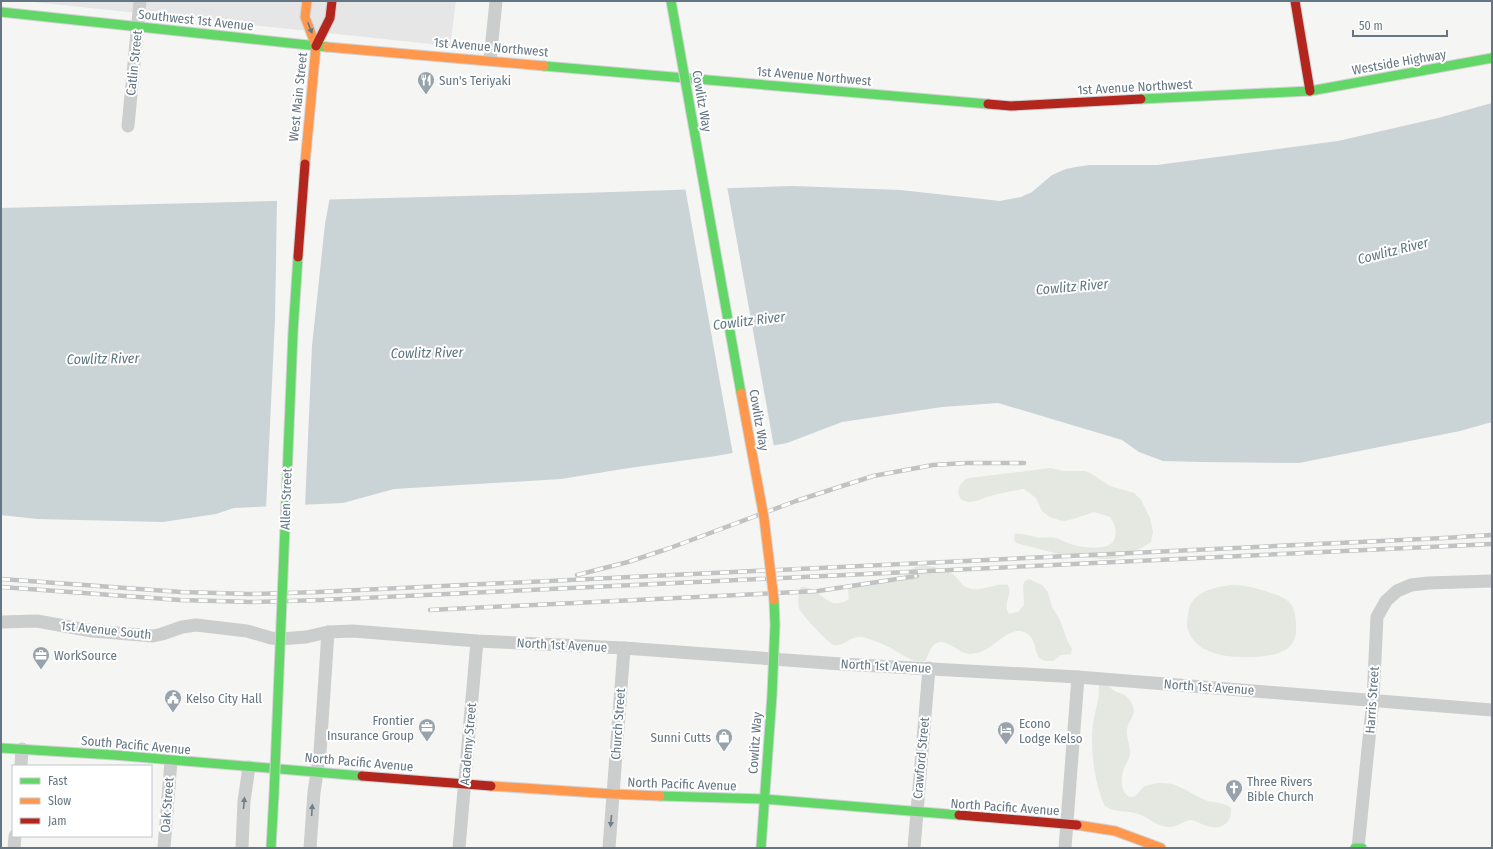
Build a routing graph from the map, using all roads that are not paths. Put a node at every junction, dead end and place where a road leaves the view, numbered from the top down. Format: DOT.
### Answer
graph roads {
  1 [pos="140,1"];
  2 [pos="307,1"];
  3 [pos="332,1"];
  4 [pos="496,1"];
  5 [pos="671,1"];
  6 [pos="1295,1"];
  7 [pos="1,12"];
  8 [pos="138,26"];
  9 [pos="316,46"];
  10 [pos="1492,58"];
  11 [pos="490,60"];
  12 [pos="1310,91"];
  13 [pos="128,126"];
  14 [pos="306,150"];
  15 [pos="1492,581"];
  16 [pos="1,622"];
  17 [pos="328,632"];
  18 [pos="280,639"];
  19 [pos="477,640"];
  20 [pos="624,648"];
  21 [pos="928,668"];
  22 [pos="1078,677"];
  23 [pos="1373,700"];
  24 [pos="1492,710"];
  25 [pos="1,748"];
  26 [pos="22,749"];
  27 [pos="170,761"];
  28 [pos="21,765"];
  29 [pos="249,767"];
  30 [pos="270,767"];
  31 [pos="317,772"];
  32 [pos="465,784"];
  33 [pos="613,794"];
  34 [pos="764,799"];
  35 [pos="917,813"];
  36 [pos="1067,824"];
  37 [pos="15,837"];
  38 [pos="14,848"];
  39 [pos="164,848"];
  40 [pos="242,848"];
  41 [pos="272,848"];
  42 [pos="310,848"];
  43 [pos="459,848"];
  44 [pos="609,848"];
  45 [pos="761,848"];
  46 [pos="914,848"];
  47 [pos="1065,848"];
  48 [pos="1162,848"];
  49 [pos="1357,848"];
  50 [pos="1362,848"];
  1 -- 8 [label="street, Catlin Street"];
  2 -- 9 [label="main road, West Main Street, one-way"];
  3 -- 9 [label="main road"];
  4 -- 11 [label="street"];
  5 -- 34 [label="main road, Cowlitz Way, bridge"];
  6 -- 12 [label="main road"];
  7 -- 8 [label="main road, Southwest 1st Avenue"];
  8 -- 9 [label="main road, Southwest 1st Avenue"];
  8 -- 13 [label="street, Catlin Street"];
  9 -- 11 [label="main road, 1st Avenue Northwest"];
  9 -- 14 [label="main road, West Main Street"];
  10 -- 12 [label="main road, Westside Highway"];
  11 -- 12 [label="main road, 1st Avenue Northwest"];
  14 -- 41 [label="main road, Allen Street, bridge"];
  15 -- 23 [label="street, Harris Street"];
  16 -- 18 [label="street, 1st Avenue South"];
  17 -- 18 [label="street, North 1st Avenue"];
  17 -- 19 [label="street, North 1st Avenue"];
  17 -- 31 [label="street"];
  19 -- 20 [label="street, North 1st Avenue"];
  19 -- 32 [label="street, Academy Street"];
  20 -- 21 [label="street, North 1st Avenue"];
  20 -- 33 [label="street, Church Street"];
  21 -- 22 [label="street, North 1st Avenue"];
  21 -- 35 [label="street, Crawford Street"];
  22 -- 23 [label="street, North 1st Avenue"];
  22 -- 36 [label="street"];
  23 -- 24 [label="street, North 1st Avenue"];
  23 -- 49 [label="street, Harris Street"];
  25 -- 26 [label="main road, South Pacific Avenue"];
  26 -- 27 [label="main road, South Pacific Avenue"];
  26 -- 28 [label="street"];
  27 -- 29 [label="main road, South Pacific Avenue"];
  27 -- 39 [label="street, Oak Street"];
  29 -- 30 [label="main road, South Pacific Avenue"];
  40 -- 29 [label="street, one-way"];
  30 -- 31 [label="main road, North Pacific Avenue"];
  31 -- 32 [label="main road, North Pacific Avenue"];
  42 -- 31 [label="street, one-way"];
  32 -- 33 [label="main road, North Pacific Avenue"];
  32 -- 43 [label="street, Academy Street"];
  33 -- 34 [label="main road, North Pacific Avenue"];
  33 -- 44 [label="street, Church Street, one-way"];
  34 -- 35 [label="main road, North Pacific Avenue"];
  34 -- 45 [label="main road, Cowlitz Way"];
  35 -- 36 [label="main road, North Pacific Avenue"];
  35 -- 46 [label="street, Crawford Street"];
  36 -- 47 [label="street"];
  36 -- 48 [label="main road, North Pacific Avenue"];
  37 -- 38 [label="street"];
  49 -- 50 [label="main road"];
}
